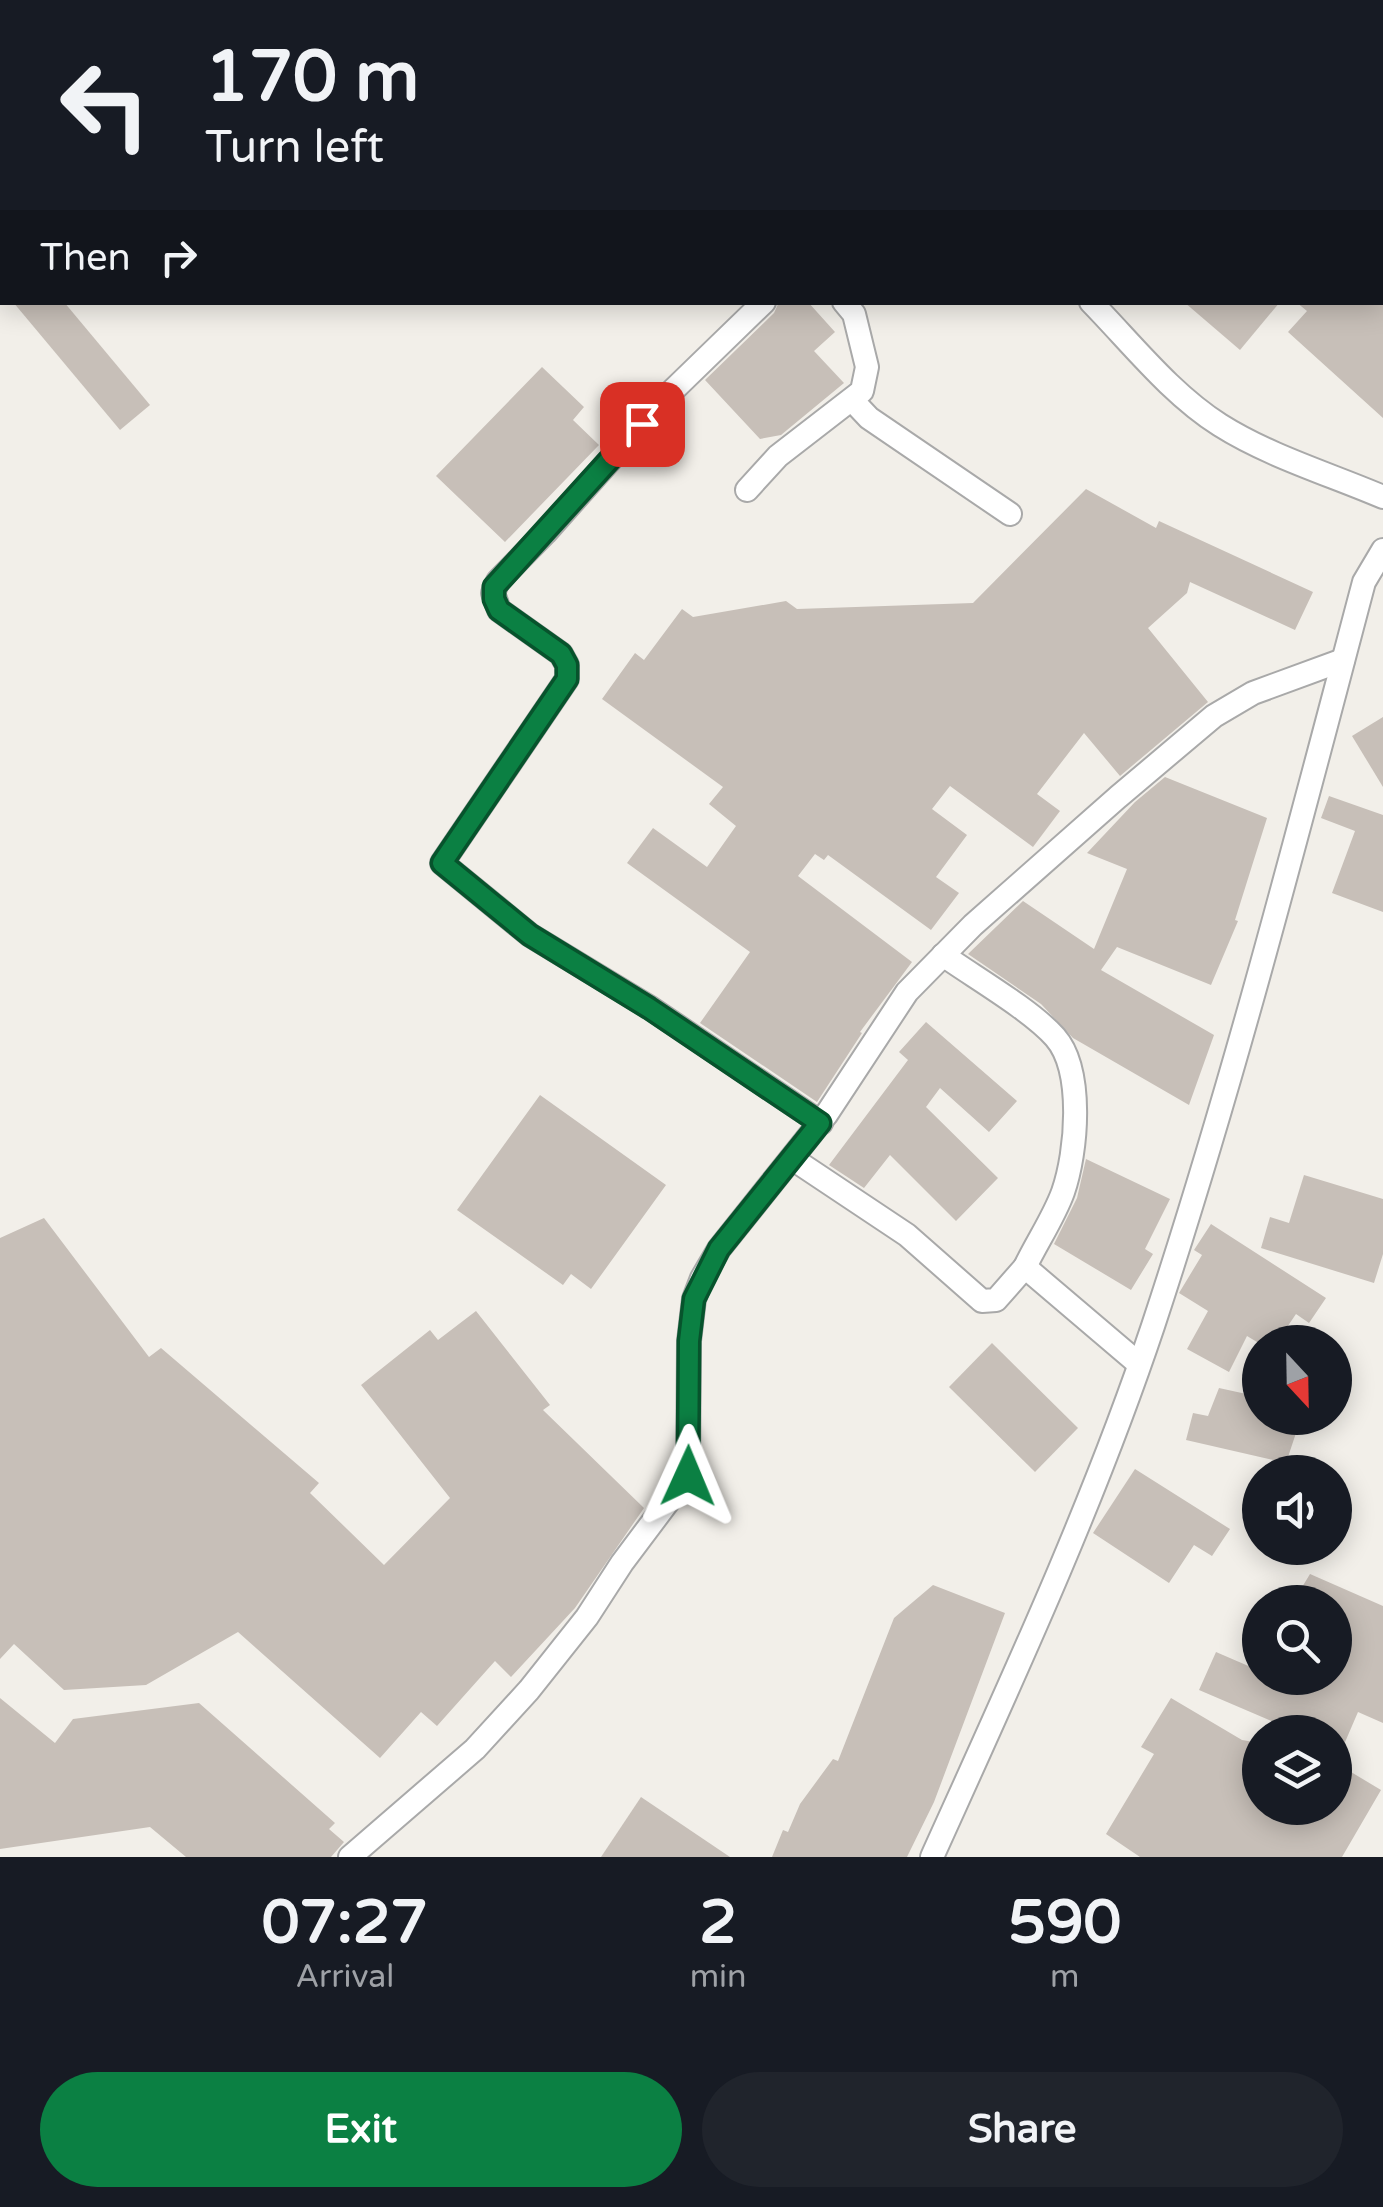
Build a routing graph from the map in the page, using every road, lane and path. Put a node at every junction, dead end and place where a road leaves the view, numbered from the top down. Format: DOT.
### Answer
graph roads {
  1 [pos="761,305"];
  2 [pos="1094,305"];
  3 [pos="854,306"];
  4 [pos="852,400"];
  5 [pos="747,490"];
  6 [pos="1383,496"];
  7 [pos="1010,514"];
  8 [pos="1383,550"];
  9 [pos="1343,660"];
  10 [pos="943,955"];
  11 [pos="820,1123"];
  12 [pos="793,1158"];
  13 [pos="1025,1267"];
  14 [pos="1139,1364"];
  15 [pos="350,1857"];
  16 [pos="932,1857"];
  1 -- 11 [label="street"];
  2 -- 6 [label="street"];
  3 -- 4 [label="street"];
  4 -- 5 [label="street"];
  4 -- 7 [label="street"];
  8 -- 9 [label="street"];
  9 -- 10 [label="street"];
  9 -- 14 [label="street"];
  10 -- 11 [label="street"];
  10 -- 13 [label="street"];
  11 -- 12 [label="street"];
  12 -- 13 [label="street"];
  12 -- 15 [label="street"];
  13 -- 14 [label="street"];
  14 -- 16 [label="street"];
}
